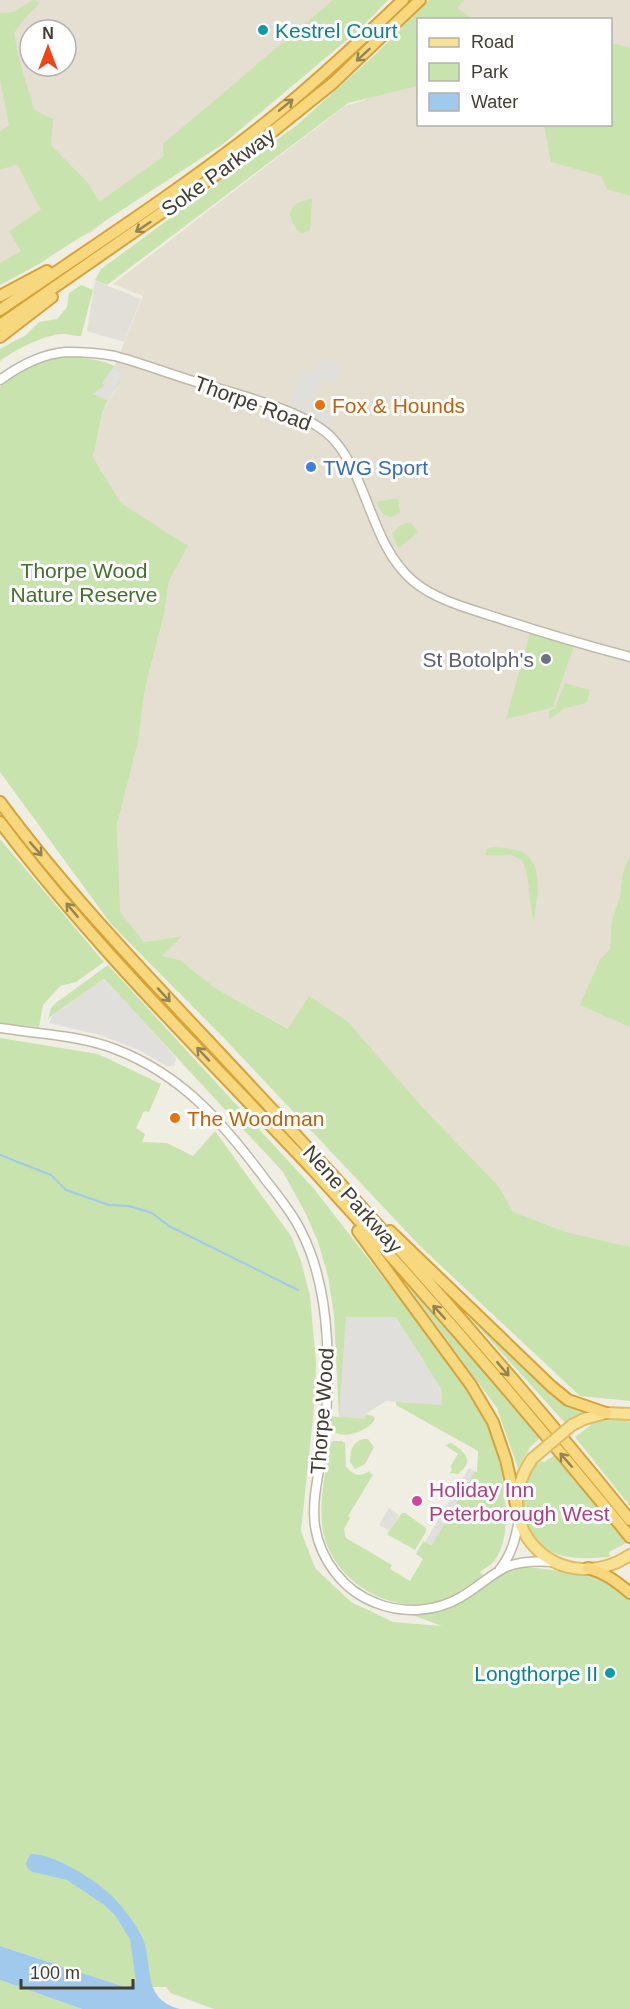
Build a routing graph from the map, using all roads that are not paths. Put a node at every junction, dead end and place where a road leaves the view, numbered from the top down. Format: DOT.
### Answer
graph roads {
  1 [pos="403,0"];
  2 [pos="420,0"];
  3 [pos="92,247"];
  4 [pos="100,256"];
  5 [pos="0,296"];
  6 [pos="0,310"];
  7 [pos="0,325"];
  8 [pos="0,337"];
  9 [pos="0,380"];
  10 [pos="630,657"];
  11 [pos="0,802"];
  12 [pos="0,822"];
  13 [pos="0,1028"];
  14 [pos="326,1168"];
  15 [pos="314,1172"];
  16 [pos="606,1413"];
  17 [pos="630,1414"];
  18 [pos="516,1505"];
  19 [pos="519,1519"];
  20 [pos="630,1520"];
  21 [pos="630,1538"];
  22 [pos="630,1555"];
  23 [pos="555,1562"];
  24 [pos="588,1568"];
  25 [pos="498,1572"];
  26 [pos="630,1593"];
  3 -- 1 [label="highway, Soke Parkway, one-way"];
  2 -- 4 [label="highway, Soke Parkway, one-way"];
  3 -- 5 [label="highway"];
  3 -- 6 [label="highway, Soke Parkway"];
  4 -- 7 [label="highway, Soke Parkway"];
  4 -- 8 [label="highway"];
  9 -- 10 [label="street, Thorpe Road"];
  11 -- 14 [label="highway, Nene Parkway, one-way"];
  15 -- 12 [label="highway, Nene Parkway, one-way"];
  13 -- 25 [label="street, Thorpe Wood"];
  14 -- 16 [label="highway"];
  14 -- 20 [label="highway, Nene Parkway, one-way"];
  15 -- 18 [label="highway"];
  21 -- 15 [label="highway, Nene Parkway, one-way"];
  16 -- 17 [label="main road"];
  16 -- 18 [label="main road, bridge"];
  18 -- 19 [label="main road"];
  19 -- 23 [label="main road"];
  19 -- 25 [label="street, Thorpe Wood"];
  22 -- 24 [label="main road"];
  23 -- 24 [label="main road"];
  23 -- 25 [label="street, Thorpe Wood"];
  24 -- 26 [label="highway"];
}
